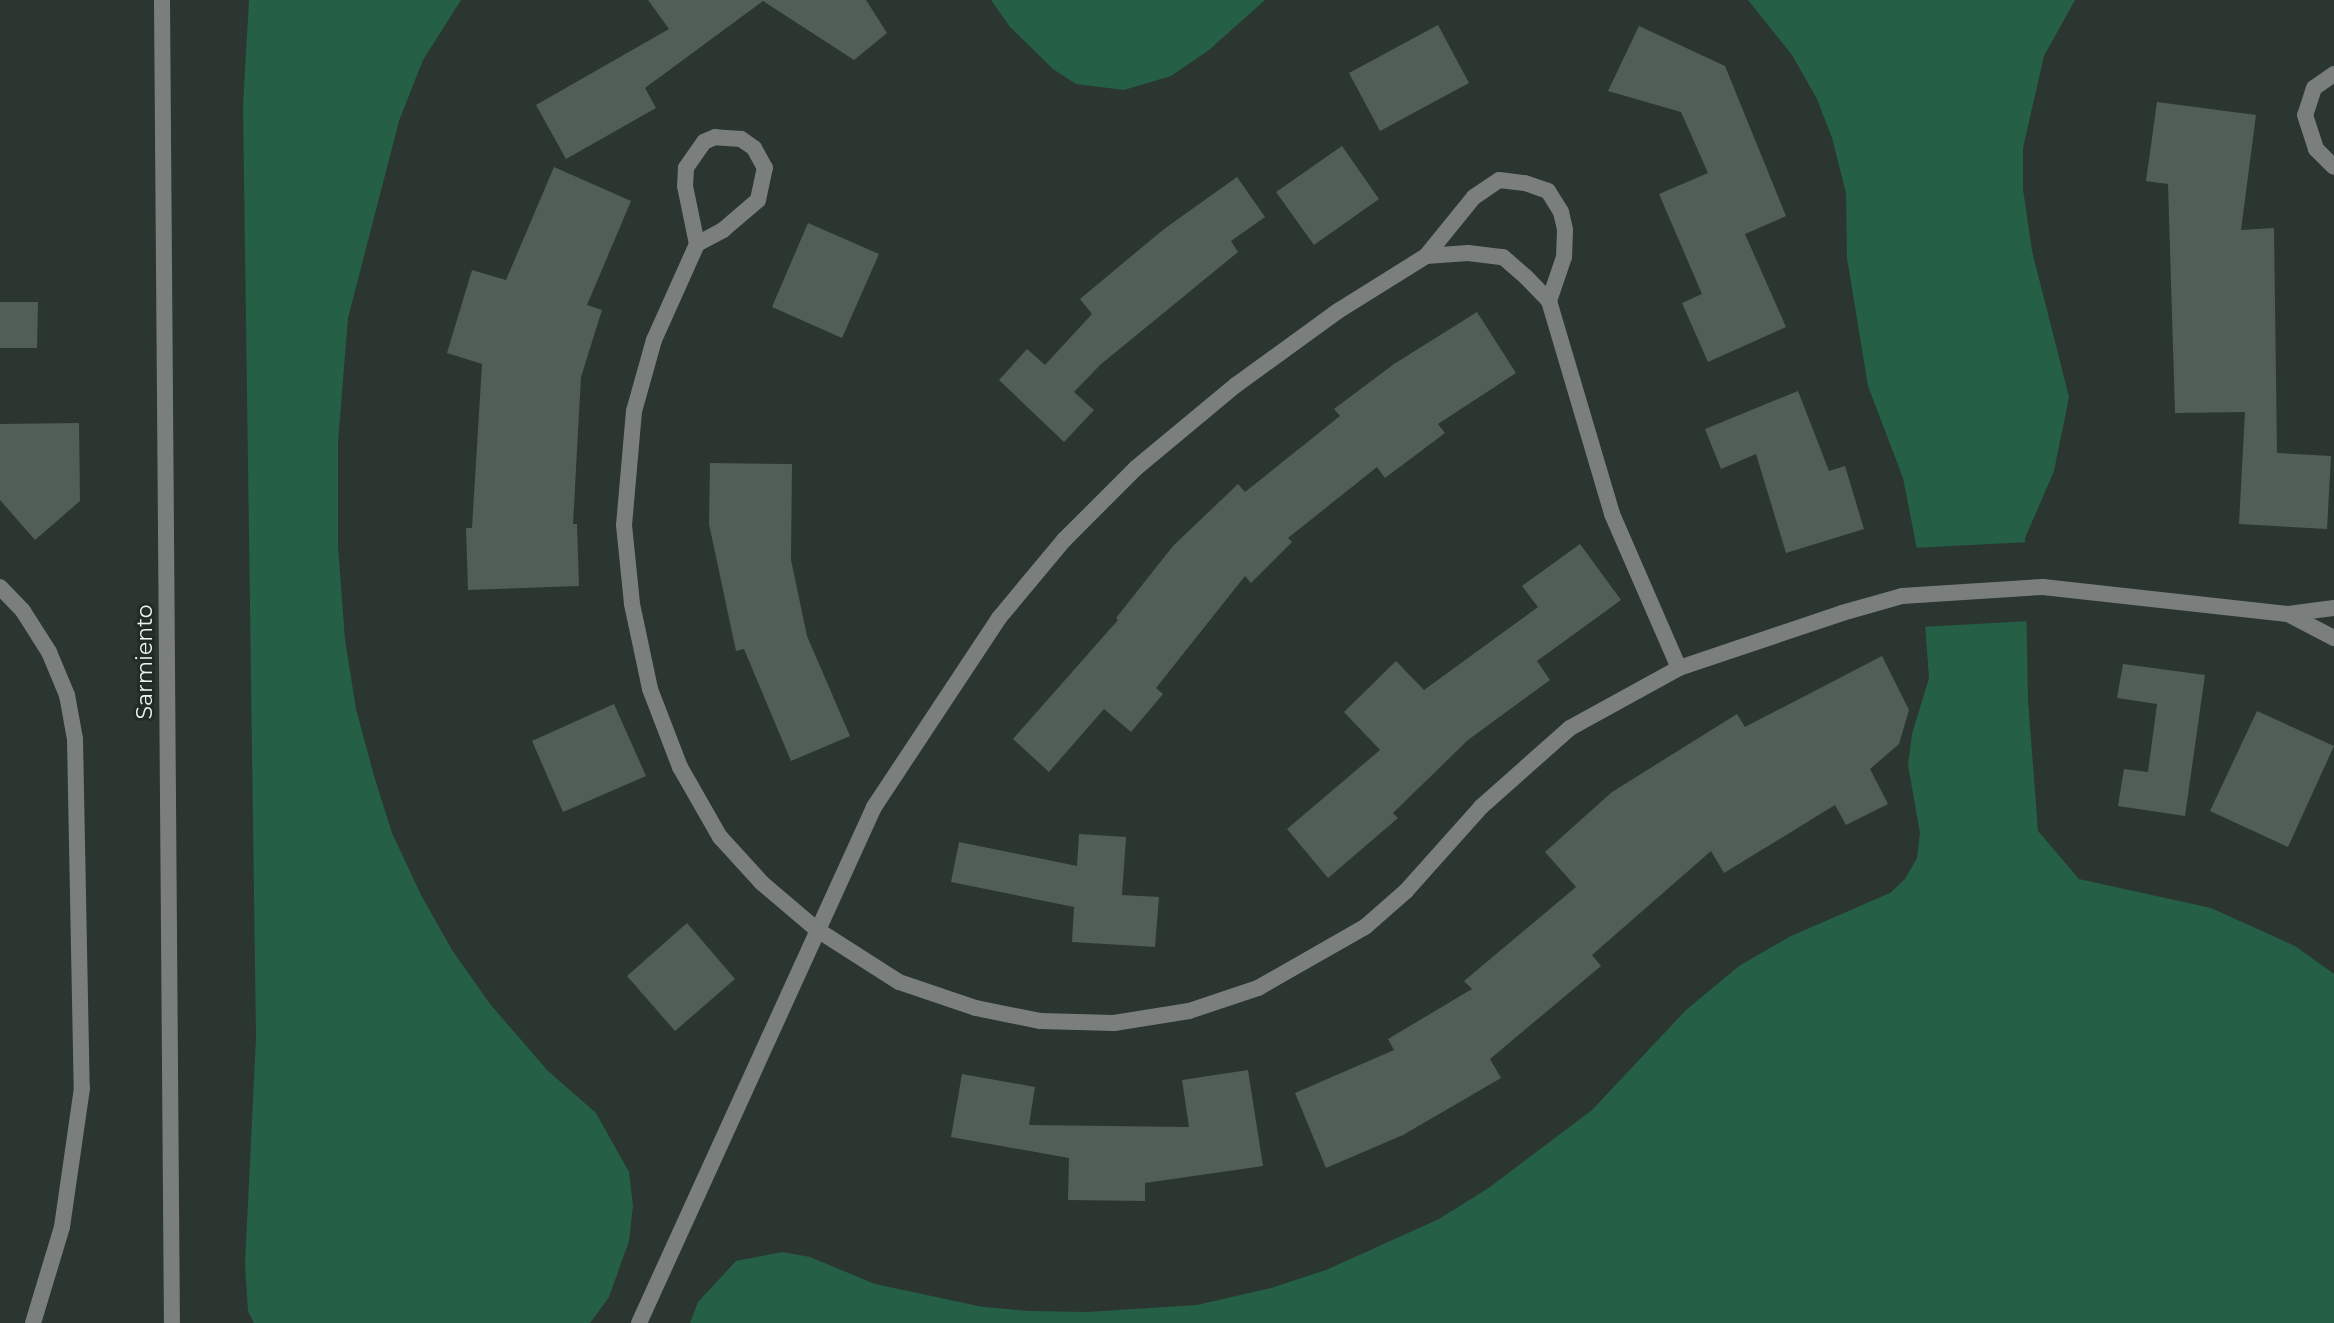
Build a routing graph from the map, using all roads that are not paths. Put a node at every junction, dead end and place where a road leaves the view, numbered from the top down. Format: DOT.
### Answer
graph roads {
  1 [pos="162,0"];
  2 [pos="2334,74"];
  3 [pos="2334,167"];
  4 [pos="697,244"];
  5 [pos="1426,256"];
  6 [pos="1549,301"];
  7 [pos="0,587"];
  8 [pos="2334,608"];
  9 [pos="2288,614"];
  10 [pos="2334,638"];
  11 [pos="1679,668"];
  12 [pos="816,929"];
  13 [pos="33,1323"];
  14 [pos="172,1323"];
  15 [pos="639,1323"];
  1 -- 14 [label="street, Sarmiento"];
  2 -- 3 [label="street"];
  4 -- 4 [label="street"];
  4 -- 12 [label="street"];
  5 -- 6 [label="street"];
  5 -- 6 [label="street"];
  5 -- 12 [label="street"];
  6 -- 11 [label="street"];
  7 -- 13 [label="street"];
  8 -- 9 [label="street"];
  9 -- 10 [label="street"];
  9 -- 11 [label="street"];
  11 -- 12 [label="street"];
  12 -- 15 [label="street"];
}
